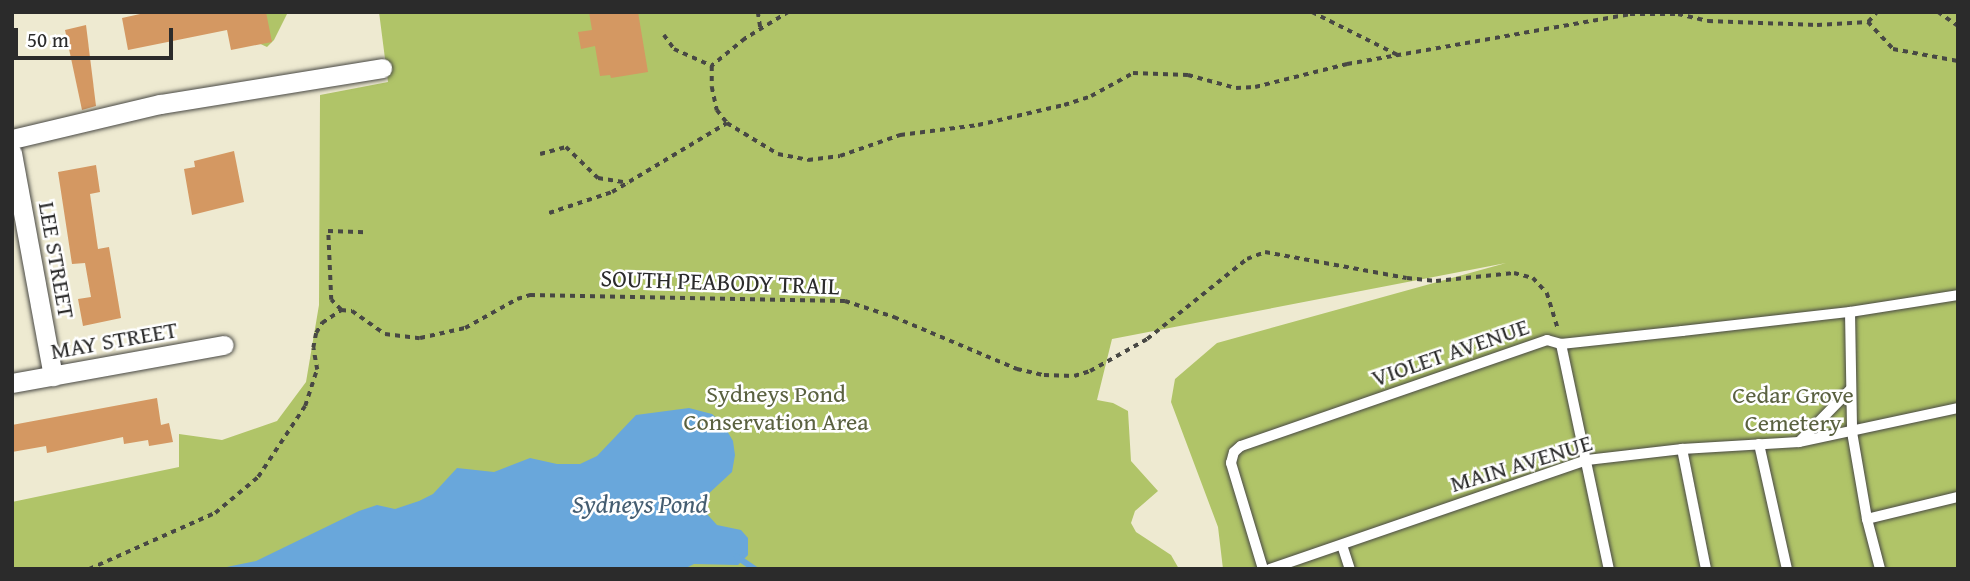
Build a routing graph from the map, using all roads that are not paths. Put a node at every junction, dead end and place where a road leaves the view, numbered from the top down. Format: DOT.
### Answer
graph roads {
  1 [pos="382,68"];
  2 [pos="12,139"];
  3 [pos="12,153"];
  4 [pos="1958,295"];
  5 [pos="1850,312"];
  6 [pos="1561,344"];
  7 [pos="224,345"];
  8 [pos="53,376"];
  9 [pos="12,383"];
  10 [pos="1851,389"];
  11 [pos="1958,408"];
  12 [pos="1852,432"];
  13 [pos="1799,442"];
  14 [pos="1759,444"];
  15 [pos="1682,449"];
  16 [pos="1587,460"];
  17 [pos="1958,497"];
  18 [pos="1867,519"];
  19 [pos="1342,545"];
  20 [pos="1263,569"];
  21 [pos="1270,569"];
  22 [pos="1350,569"];
  23 [pos="1609,569"];
  24 [pos="1706,569"];
  25 [pos="1787,569"];
  26 [pos="1881,569"];
  1 -- 2 [label="street"];
  3 -- 8 [label="street, LEE STREET"];
  4 -- 5 [label="lane, VIOLET AVENUE"];
  5 -- 6 [label="lane, VIOLET AVENUE"];
  5 -- 10 [label="lane"];
  6 -- 16 [label="lane"];
  6 -- 20 [label="lane, VIOLET AVENUE"];
  7 -- 8 [label="street, MAY STREET"];
  8 -- 9 [label="street, MAY STREET"];
  10 -- 12 [label="lane"];
  10 -- 13 [label="lane"];
  11 -- 12 [label="lane, MAIN AVENUE"];
  12 -- 13 [label="lane, MAIN AVENUE"];
  12 -- 18 [label="lane"];
  13 -- 14 [label="lane, MAIN AVENUE"];
  14 -- 15 [label="lane, MAIN AVENUE"];
  14 -- 25 [label="lane"];
  15 -- 16 [label="lane, MAIN AVENUE"];
  15 -- 24 [label="lane"];
  16 -- 19 [label="lane, MAIN AVENUE"];
  16 -- 23 [label="lane"];
  17 -- 18 [label="lane"];
  18 -- 26 [label="lane"];
  19 -- 21 [label="lane, MAIN AVENUE"];
  19 -- 22 [label="lane"];
}
